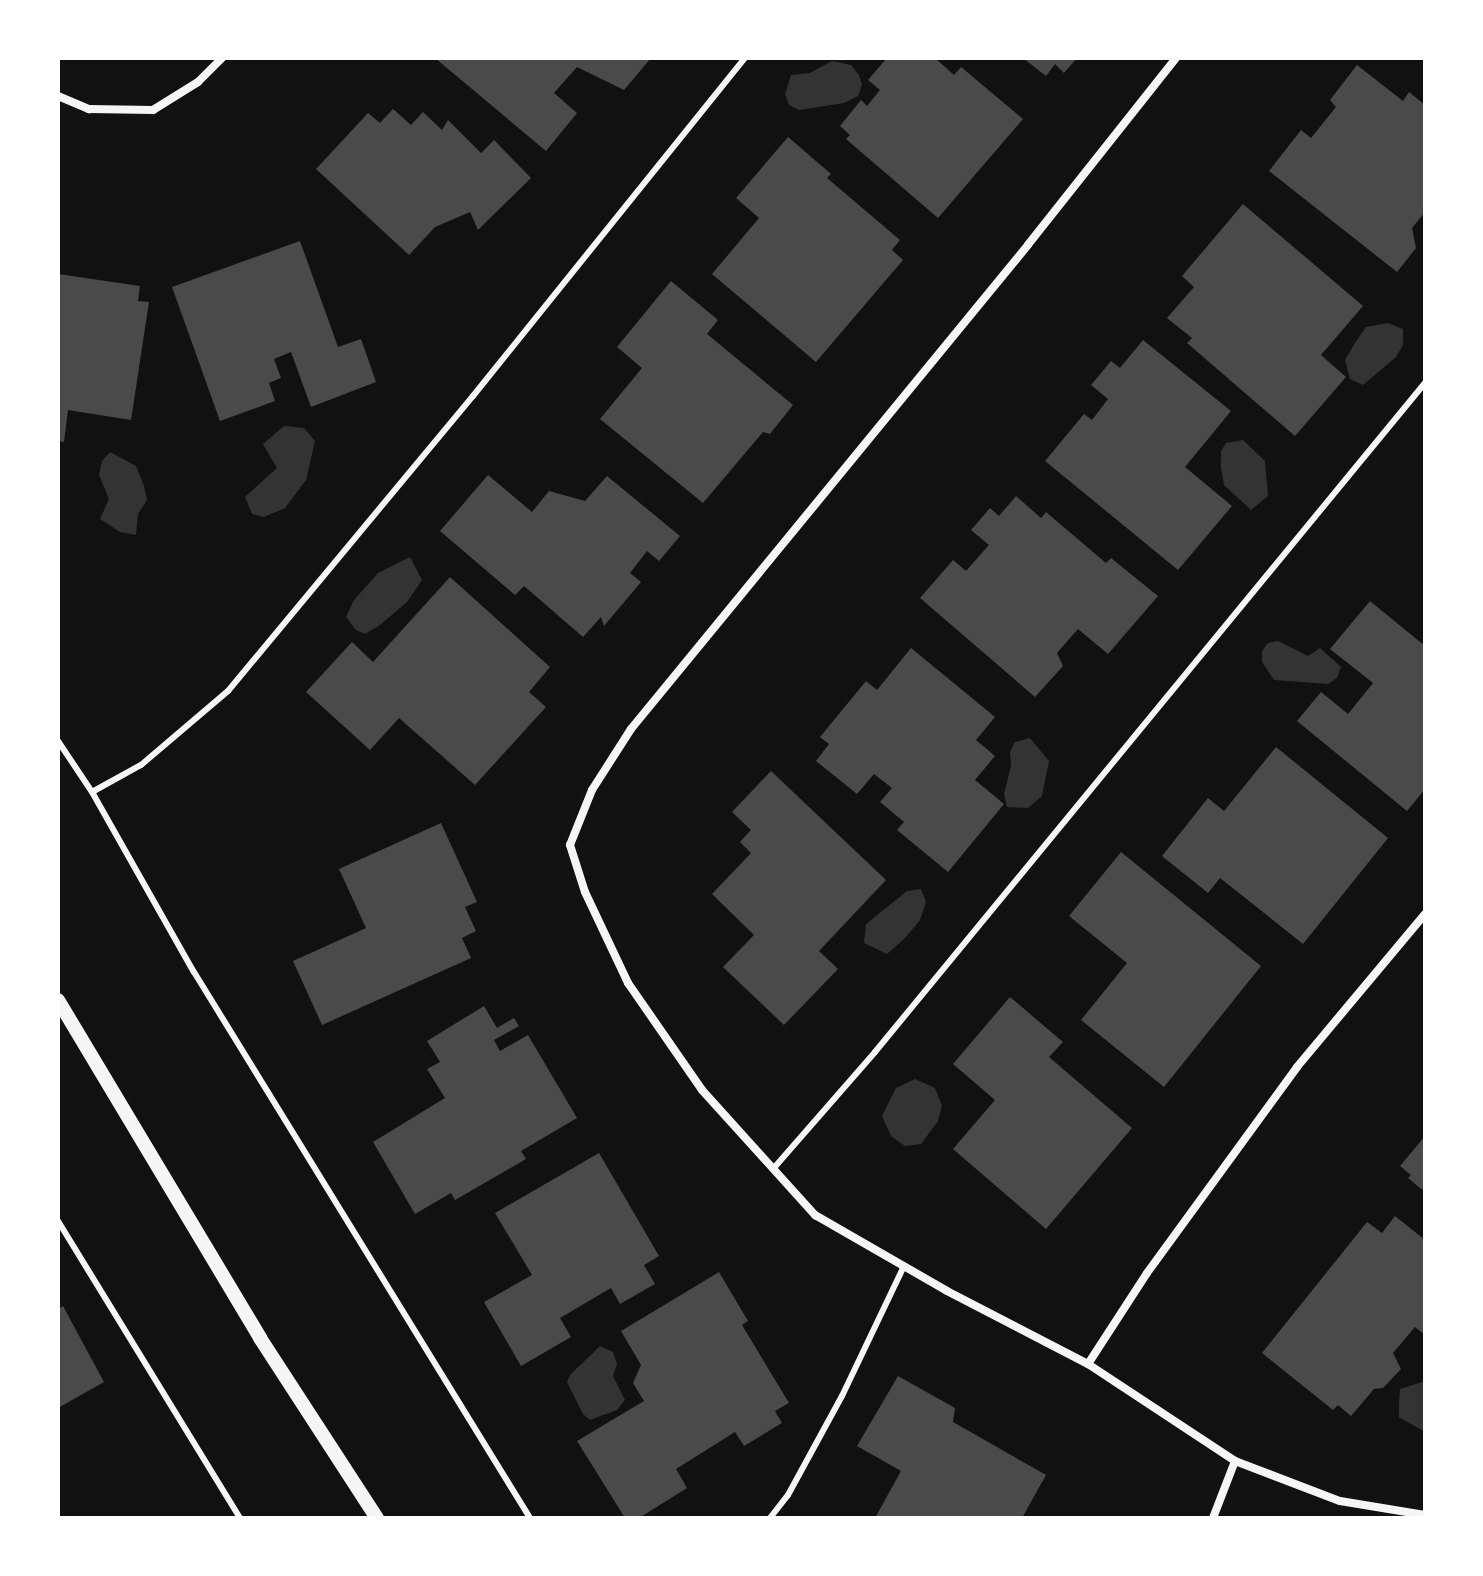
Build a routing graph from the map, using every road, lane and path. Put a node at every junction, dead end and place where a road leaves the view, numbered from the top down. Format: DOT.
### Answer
graph roads {
  1 [pos="222,58"];
  2 [pos="745,58"];
  3 [pos="1176,58"];
  4 [pos="58,96"];
  5 [pos="1425,383"];
  6 [pos="58,741"];
  7 [pos="92,792"];
  8 [pos="1425,914"];
  9 [pos="58,1000"];
  10 [pos="773,1169"];
  11 [pos="58,1221"];
  12 [pos="904,1266"];
  13 [pos="1088,1364"];
  14 [pos="1235,1461"];
  15 [pos="1425,1515"];
  16 [pos="240,1518"];
  17 [pos="377,1518"];
  18 [pos="530,1518"];
  19 [pos="770,1518"];
  20 [pos="1213,1518"];
  1 -- 4 [label="street"];
  2 -- 7 [label="lane"];
  3 -- 10 [label="street"];
  5 -- 10 [label="lane"];
  6 -- 7 [label="lane"];
  7 -- 18 [label="lane"];
  8 -- 13 [label="street"];
  9 -- 17 [label="street"];
  10 -- 12 [label="street"];
  11 -- 16 [label="lane"];
  12 -- 13 [label="street"];
  12 -- 19 [label="lane"];
  13 -- 14 [label="street"];
  14 -- 15 [label="street"];
  14 -- 20 [label="street"];
}
